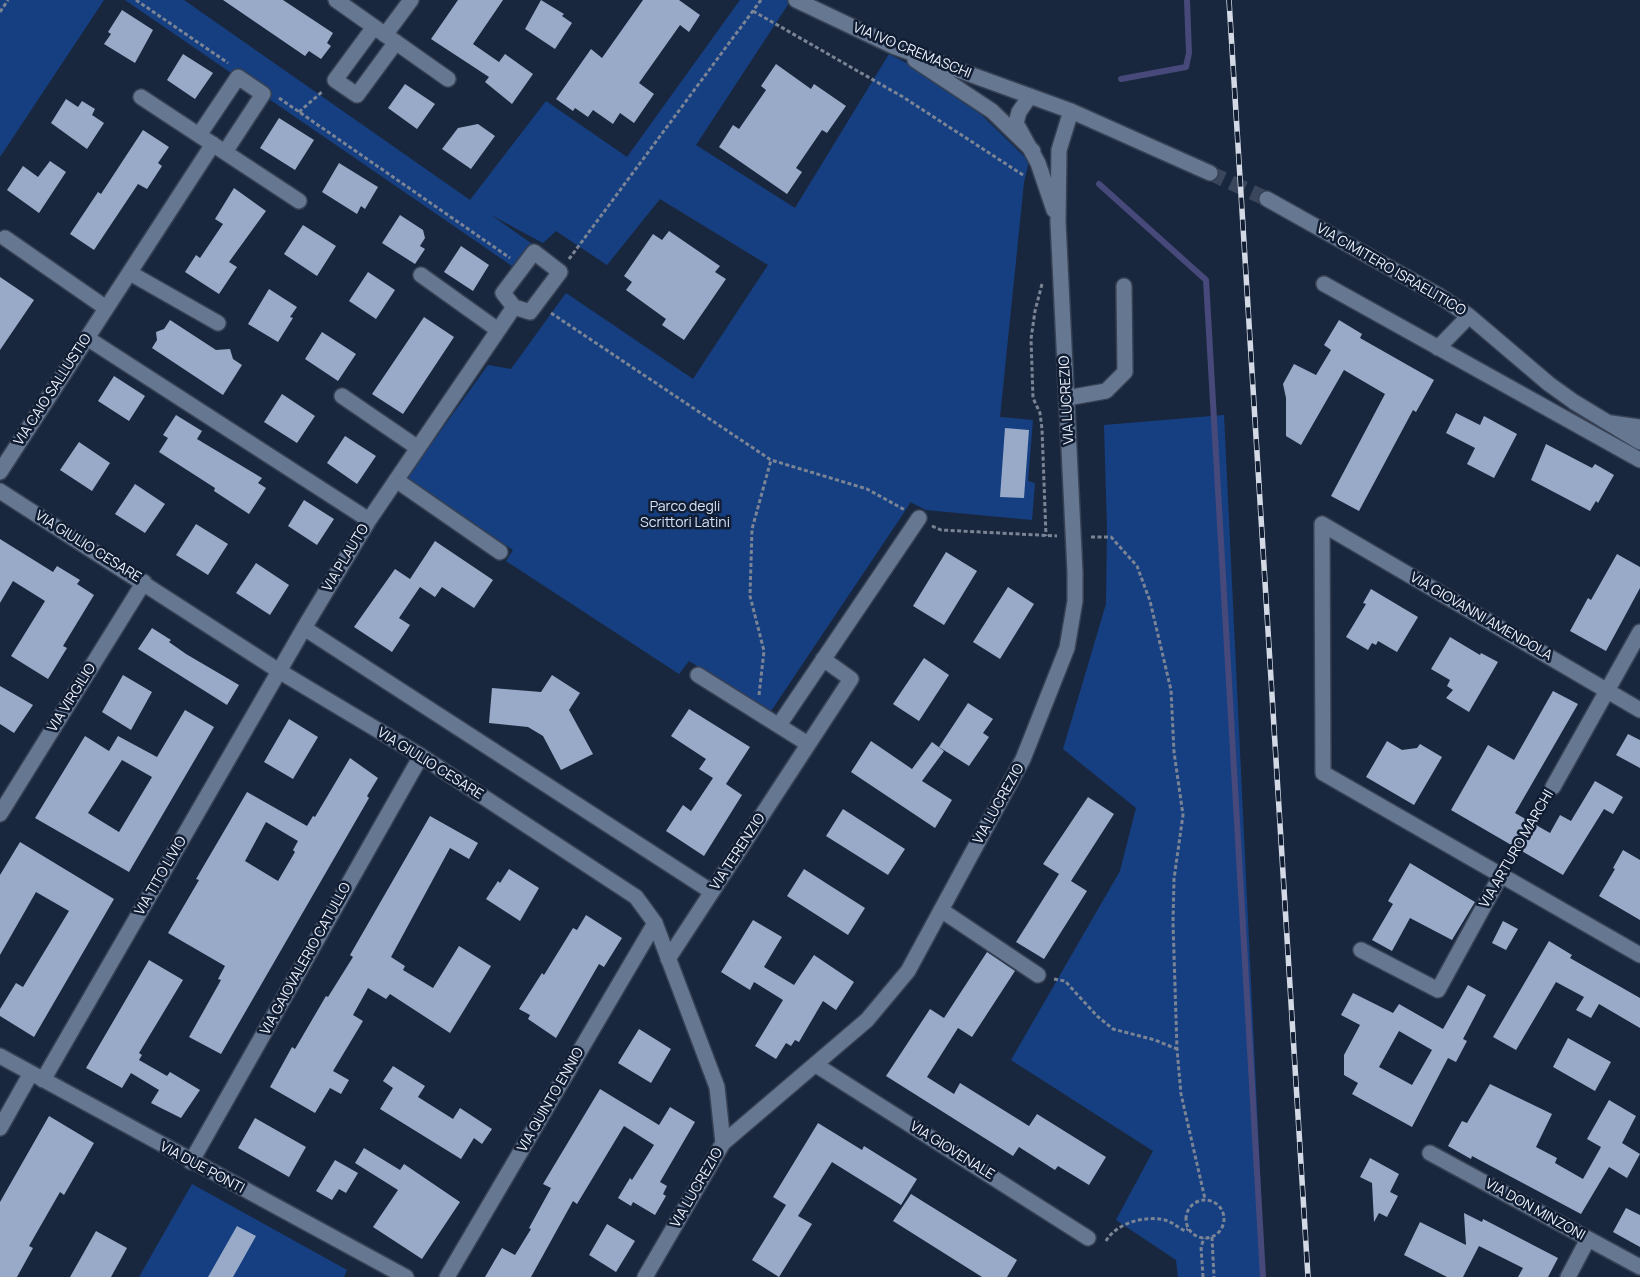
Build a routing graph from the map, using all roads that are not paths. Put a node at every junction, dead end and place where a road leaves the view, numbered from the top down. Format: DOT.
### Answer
graph roads {
  1 [pos="336,0"];
  2 [pos="411,0"];
  3 [pos="796,0"];
  4 [pos="385,34"];
  5 [pos="895,47"];
  6 [pos="448,79"];
  7 [pos="1030,96"];
  8 [pos="141,97"];
  9 [pos="1071,111"];
  10 [pos="198,135"];
  11 [pos="219,148"];
  12 [pos="1032,151"];
  13 [pos="1210,173"];
  14 [pos="1267,199"];
  15 [pos="299,200"];
  16 [pos="1058,222"];
  17 [pos="5,238"];
  18 [pos="130,273"];
  19 [pos="422,275"];
  20 [pos="1324,284"];
  21 [pos="1124,286"];
  22 [pos="514,307"];
  23 [pos="106,308"];
  24 [pos="1470,316"];
  25 [pos="218,324"];
  26 [pos="498,330"];
  27 [pos="87,338"];
  28 [pos="1438,348"];
  29 [pos="342,396"];
  30 [pos="1067,398"];
  31 [pos="1604,422"];
  32 [pos="1640,427"];
  33 [pos="1640,442"];
  34 [pos="6,447"];
  35 [pos="418,448"];
  36 [pos="1640,460"];
  37 [pos="0,472"];
  38 [pos="396,480"];
  39 [pos="0,491"];
  40 [pos="919,518"];
  41 [pos="369,520"];
  42 [pos="500,552"];
  43 [pos="144,582"];
  44 [pos="304,628"];
  45 [pos="1640,632"];
  46 [pos="823,659"];
  47 [pos="279,671"];
  48 [pos="698,675"];
  49 [pos="1607,690"];
  50 [pos="1640,710"];
  51 [pos="779,725"];
  52 [pos="808,744"];
  53 [pos="421,756"];
  54 [pos="1553,787"];
  55 [pos="0,814"];
  56 [pos="1501,875"];
  57 [pos="712,892"];
  58 [pos="941,910"];
  59 [pos="655,923"];
  60 [pos="1361,950"];
  61 [pos="1640,955"];
  62 [pos="668,959"];
  63 [pos="1038,975"];
  64 [pos="0,1056"];
  65 [pos="816,1065"];
  66 [pos="37,1076"];
  67 [pos="0,1128"];
  68 [pos="723,1143"];
  69 [pos="1430,1153"];
  70 [pos="192,1162"];
  71 [pos="1086,1236"];
  72 [pos="1588,1239"];
  73 [pos="1640,1267"];
  74 [pos="406,1277"];
  75 [pos="447,1277"];
  76 [pos="645,1277"];
  77 [pos="1568,1277"];
  1 -- 4 [label="street"];
  2 -- 4 [label="street"];
  3 -- 5 [label="street, VIA IVO CREMASCHI"];
  4 -- 4 [label="street"];
  4 -- 6 [label="street"];
  5 -- 7 [label="street, VIA IVO CREMASCHI"];
  5 -- 12 [label="street, VIA LUCREZIO"];
  7 -- 9 [label="street"];
  7 -- 12 [label="street, VIA LUCREZIO"];
  8 -- 10 [label="street"];
  9 -- 13 [label="street"];
  9 -- 16 [label="street, VIA LUCREZIO"];
  10 -- 11 [label="street"];
  10 -- 11 [label="street, VIA CAIO SALLUSTIO"];
  11 -- 15 [label="street"];
  11 -- 18 [label="street, VIA CAIO SALLUSTIO"];
  12 -- 16 [label="street, VIA LUCREZIO"];
  14 -- 24 [label="street, VIA CIMITERO ISRAELITICO"];
  16 -- 30 [label="street, VIA LUCREZIO"];
  17 -- 23 [label="street"];
  18 -- 23 [label="street, VIA CAIO SALLUSTIO"];
  18 -- 25 [label="street"];
  19 -- 26 [label="street"];
  20 -- 28 [label="street"];
  21 -- 30 [label="street"];
  22 -- 22 [label="street"];
  22 -- 26 [label="street, VIA PLAUTO"];
  23 -- 27 [label="street, VIA CAIO SALLUSTIO"];
  24 -- 28 [label="street"];
  24 -- 31 [label="street, VIA CIMITERO ISRAELITICO"];
  26 -- 35 [label="street, VIA PLAUTO"];
  27 -- 34 [label="street, VIA CAIO SALLUSTIO"];
  27 -- 41 [label="street"];
  28 -- 36 [label="street"];
  29 -- 35 [label="street"];
  30 -- 58 [label="street, VIA LUCREZIO"];
  31 -- 32 [label="street, VIA CIMITERO ISRAELITICO"];
  31 -- 33 [label="street, VIA CIMITERO ISRAELITICO"];
  34 -- 37 [label="street, VIA CAIO SALLUSTIO"];
  35 -- 38 [label="street, VIA PLAUTO"];
  38 -- 41 [label="street, VIA PLAUTO"];
  38 -- 42 [label="street"];
  39 -- 43 [label="street, VIA GIULIO CESARE"];
  40 -- 46 [label="street"];
  41 -- 44 [label="street, VIA PLAUTO"];
  43 -- 47 [label="street, VIA GIULIO CESARE"];
  43 -- 55 [label="street, VIA VIRGILIO"];
  44 -- 47 [label="street, VIA PLAUTO"];
  44 -- 57 [label="street"];
  45 -- 49 [label="street, VIA ARTURO MARCHI"];
  46 -- 51 [label="street"];
  46 -- 52 [label="street, VIA TERENZIO"];
  47 -- 53 [label="street, VIA GIULIO CESARE"];
  47 -- 66 [label="street, VIA TITO LIVIO"];
  48 -- 51 [label="street"];
  49 -- 50 [label="street, VIA GIOVANNI AMENDOLA"];
  49 -- 54 [label="street, VIA ARTURO MARCHI"];
  49 -- 56 [label="street, VIA GIOVANNI AMENDOLA"];
  51 -- 52 [label="street"];
  52 -- 57 [label="street, VIA TERENZIO"];
  53 -- 59 [label="street, VIA GIULIO CESARE"];
  53 -- 70 [label="street, VIA GAIOVALERIO CATULLO"];
  56 -- 60 [label="street, VIA ARTURO MARCHI"];
  56 -- 61 [label="street"];
  57 -- 62 [label="street, VIA TERENZIO"];
  58 -- 63 [label="street"];
  58 -- 65 [label="street, VIA LUCREZIO"];
  59 -- 62 [label="street, VIA GIULIO CESARE"];
  59 -- 75 [label="street, VIA QUINTO ENNIO"];
  62 -- 68 [label="street, VIA GIULIO CESARE"];
  64 -- 66 [label="street, VIA DUE PONTI"];
  65 -- 68 [label="street, VIA LUCREZIO"];
  65 -- 71 [label="street, VIA GIOVENALE"];
  66 -- 67 [label="street, VIA TITO LIVIO"];
  66 -- 70 [label="street, VIA DUE PONTI"];
  68 -- 76 [label="street, VIA LUCREZIO"];
  69 -- 72 [label="street, VIA DON MINZONI"];
  70 -- 74 [label="street, VIA DUE PONTI"];
  72 -- 73 [label="street, VIA DON MINZONI"];
  72 -- 77 [label="street"];
}
